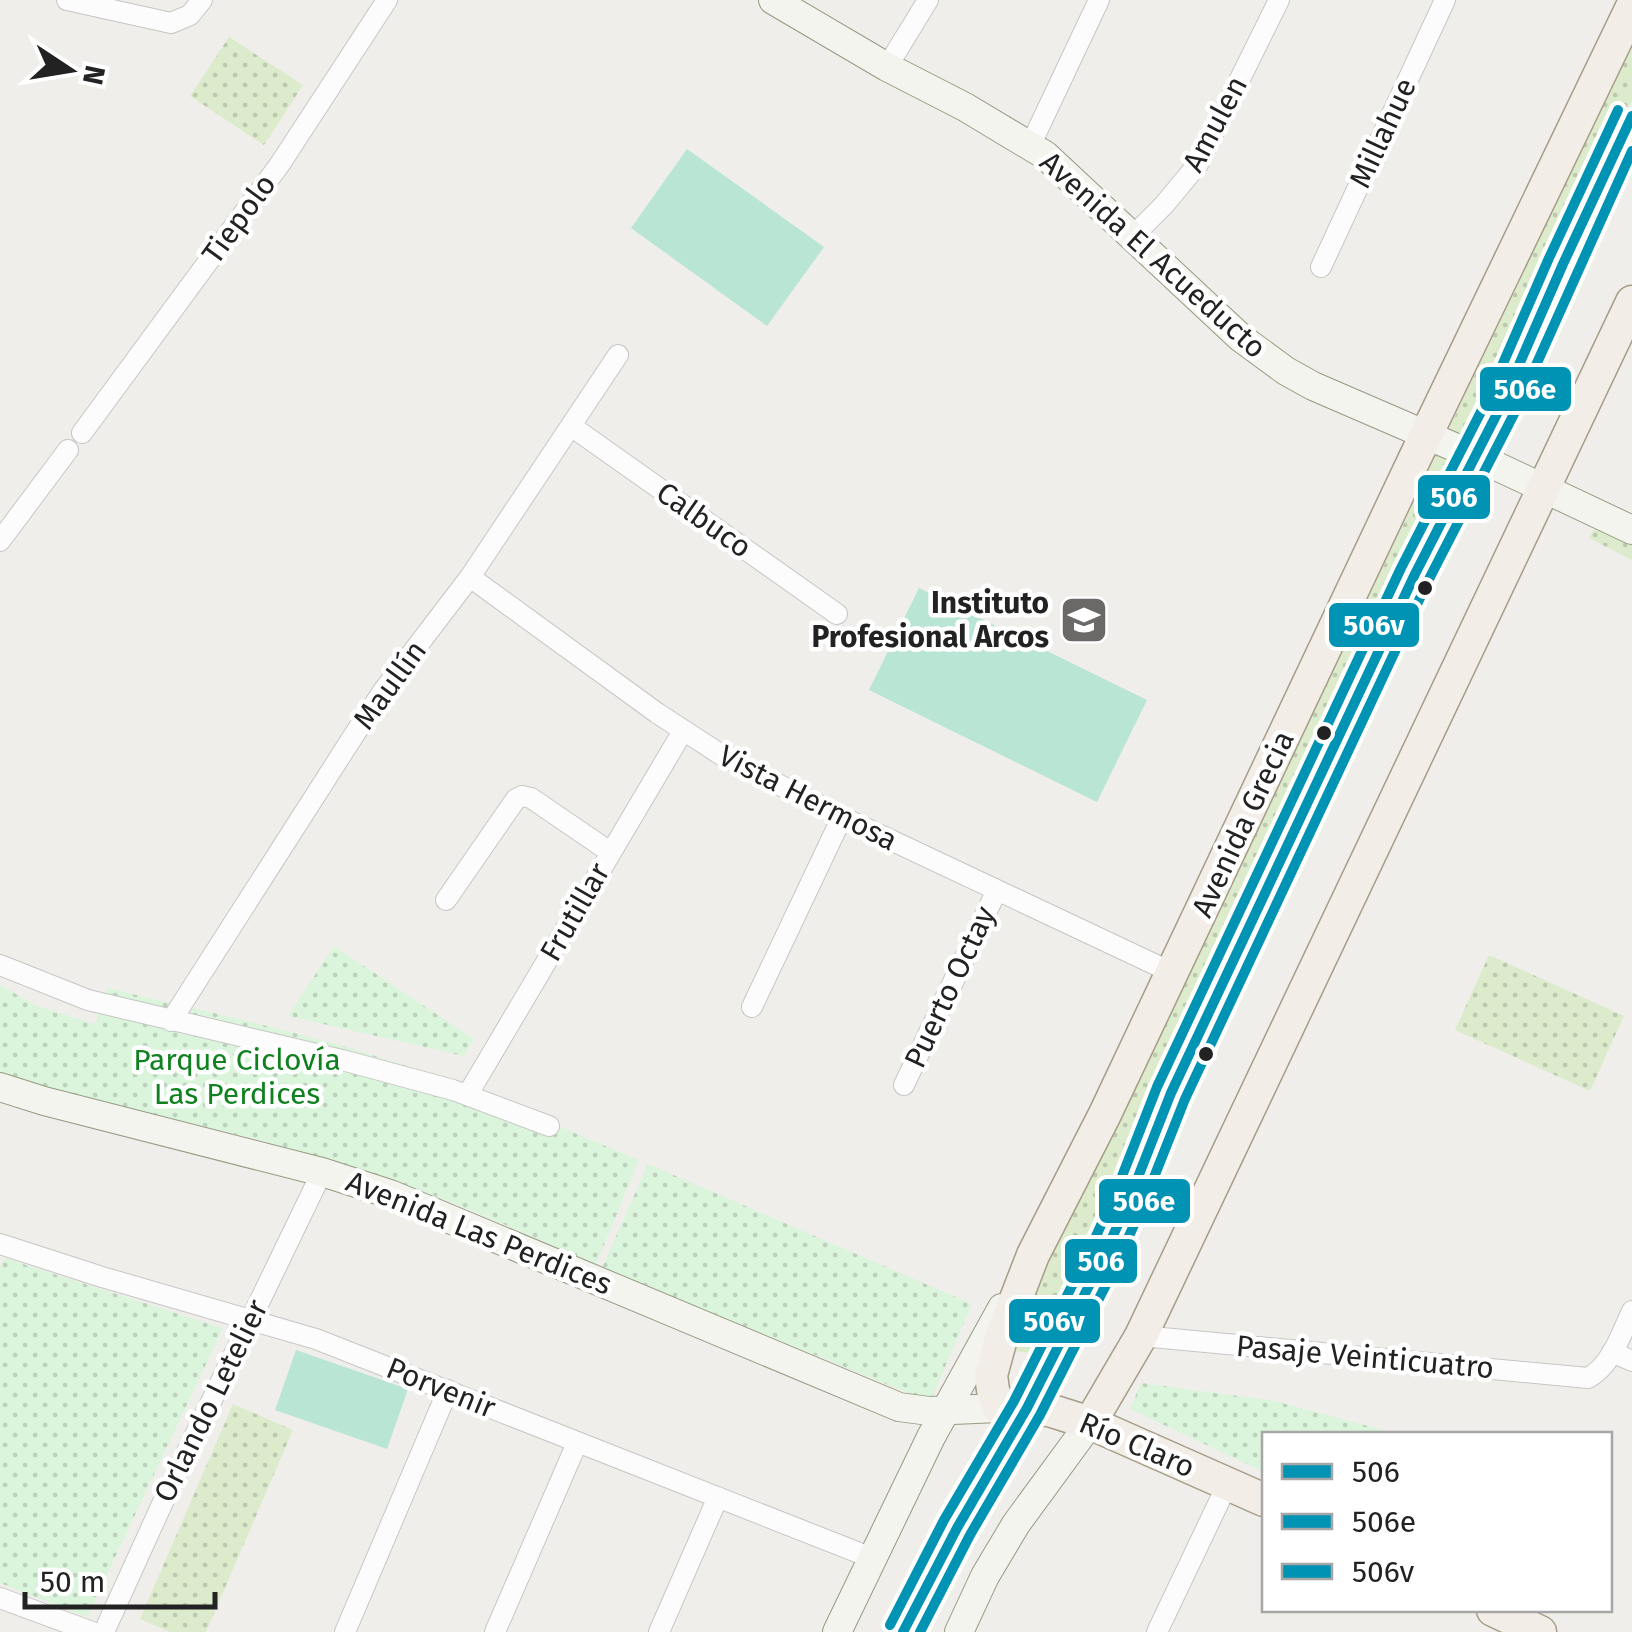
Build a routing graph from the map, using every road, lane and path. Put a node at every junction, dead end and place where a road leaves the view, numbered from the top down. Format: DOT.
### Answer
graph roads {
  1 [pos="67,0"];
  2 [pos="202,0"];
  3 [pos="387,0"];
  4 [pos="773,0"];
  5 [pos="928,0"];
  6 [pos="1099,0"];
  7 [pos="1279,0"];
  8 [pos="1445,0"];
  9 [pos="1632,7"];
  10 [pos="887,67"];
  11 [pos="1030,146"];
  12 [pos="1132,236"];
  13 [pos="1321,267"];
  14 [pos="1632,302"];
  15 [pos="618,355"];
  16 [pos="571,426"];
  17 [pos="82,432"];
  18 [pos="1426,434"];
  19 [pos="68,450"];
  20 [pos="1543,487"];
  21 [pos="1632,530"];
  22 [pos="0,541"];
  23 [pos="470,577"];
  24 [pos="838,614"];
  25 [pos="683,731"];
  26 [pos="842,817"];
  27 [pos="610,852"];
  28 [pos="996,890"];
  29 [pos="446,900"];
  30 [pos="0,965"];
  31 [pos="1173,973"];
  32 [pos="752,1006"];
  33 [pos="172,1022"];
  34 [pos="904,1085"];
  35 [pos="0,1088"];
  36 [pos="468,1094"];
  37 [pos="549,1126"];
  38 [pos="322,1172"];
  39 [pos="0,1244"];
  40 [pos="1032,1255"];
  41 [pos="1632,1311"];
  42 [pos="250,1320"];
  43 [pos="1141,1336"];
  44 [pos="1622,1356"];
  45 [pos="448,1390"];
  46 [pos="999,1408"];
  47 [pos="945,1411"];
  48 [pos="1090,1423"];
  49 [pos="578,1443"];
  50 [pos="1228,1483"];
  51 [pos="718,1497"];
  52 [pos="1262,1499"];
  53 [pos="872,1558"];
  54 [pos="0,1598"];
  55 [pos="1497,1612"];
  56 [pos="92,1632"];
  57 [pos="104,1632"];
  58 [pos="345,1632"];
  59 [pos="495,1632"];
  60 [pos="659,1632"];
  61 [pos="837,1632"];
  62 [pos="958,1632"];
  63 [pos="1156,1632"];
  64 [pos="1540,1632"];
  1 -- 2 [label="street"];
  3 -- 17 [label="street, Tiepolo"];
  4 -- 10 [label="street, Avenida El Acueducto"];
  5 -- 10 [label="street"];
  6 -- 11 [label="street"];
  7 -- 12 [label="street, Amulen"];
  8 -- 13 [label="street, Millahue"];
  9 -- 18 [label="main road, Avenida Grecia"];
  10 -- 11 [label="street, Avenida El Acueducto"];
  11 -- 12 [label="street, Avenida El Acueducto"];
  12 -- 18 [label="street, Avenida El Acueducto"];
  14 -- 20 [label="main road"];
  15 -- 16 [label="street, Maullín"];
  16 -- 23 [label="street, Maullín"];
  16 -- 24 [label="street, Calbuco"];
  18 -- 20 [label="street, Avenida El Acueducto"];
  18 -- 31 [label="main road, Avenida Grecia"];
  19 -- 22 [label="street"];
  20 -- 21 [label="street, Avenida El Acueducto"];
  20 -- 43 [label="main road"];
  23 -- 25 [label="street, Vista Hermosa"];
  23 -- 33 [label="street, Maullín"];
  25 -- 26 [label="street, Vista Hermosa"];
  25 -- 27 [label="street, Frutillar"];
  26 -- 28 [label="street, Vista Hermosa"];
  26 -- 32 [label="street"];
  27 -- 29 [label="street"];
  27 -- 36 [label="street, Frutillar"];
  28 -- 31 [label="street, Vista Hermosa"];
  28 -- 34 [label="street, Puerto Octay"];
  30 -- 33 [label="street"];
  31 -- 40 [label="main road, Avenida Grecia"];
  33 -- 36 [label="street"];
  35 -- 38 [label="street, Avenida Las Perdices"];
  36 -- 37 [label="street"];
  38 -- 42 [label="street, Orlando Letelier"];
  38 -- 47 [label="street, Avenida Las Perdices"];
  39 -- 42 [label="street, Porvenir"];
  40 -- 46 [label="main road"];
  40 -- 47 [label="street, Avenida Grecia"];
  41 -- 44 [label="street"];
  42 -- 45 [label="street, Porvenir"];
  42 -- 57 [label="street, Orlando Letelier"];
  43 -- 44 [label="street, Pasaje Veinticuatro"];
  43 -- 48 [label="main road"];
  45 -- 49 [label="street, Porvenir"];
  45 -- 58 [label="street"];
  46 -- 47 [label="street, Río Claro"];
  46 -- 48 [label="main road, Río Claro"];
  47 -- 53 [label="street, Avenida Grecia"];
  48 -- 50 [label="main road, Río Claro"];
  48 -- 62 [label="street"];
  49 -- 51 [label="street, Porvenir"];
  49 -- 59 [label="street"];
  50 -- 52 [label="main road, Río Claro"];
  50 -- 63 [label="street"];
  51 -- 53 [label="street, Porvenir"];
  51 -- 60 [label="street"];
  53 -- 61 [label="street, Avenida Grecia"];
  54 -- 56 [label="street"];
  55 -- 64 [label="main road"];
}
